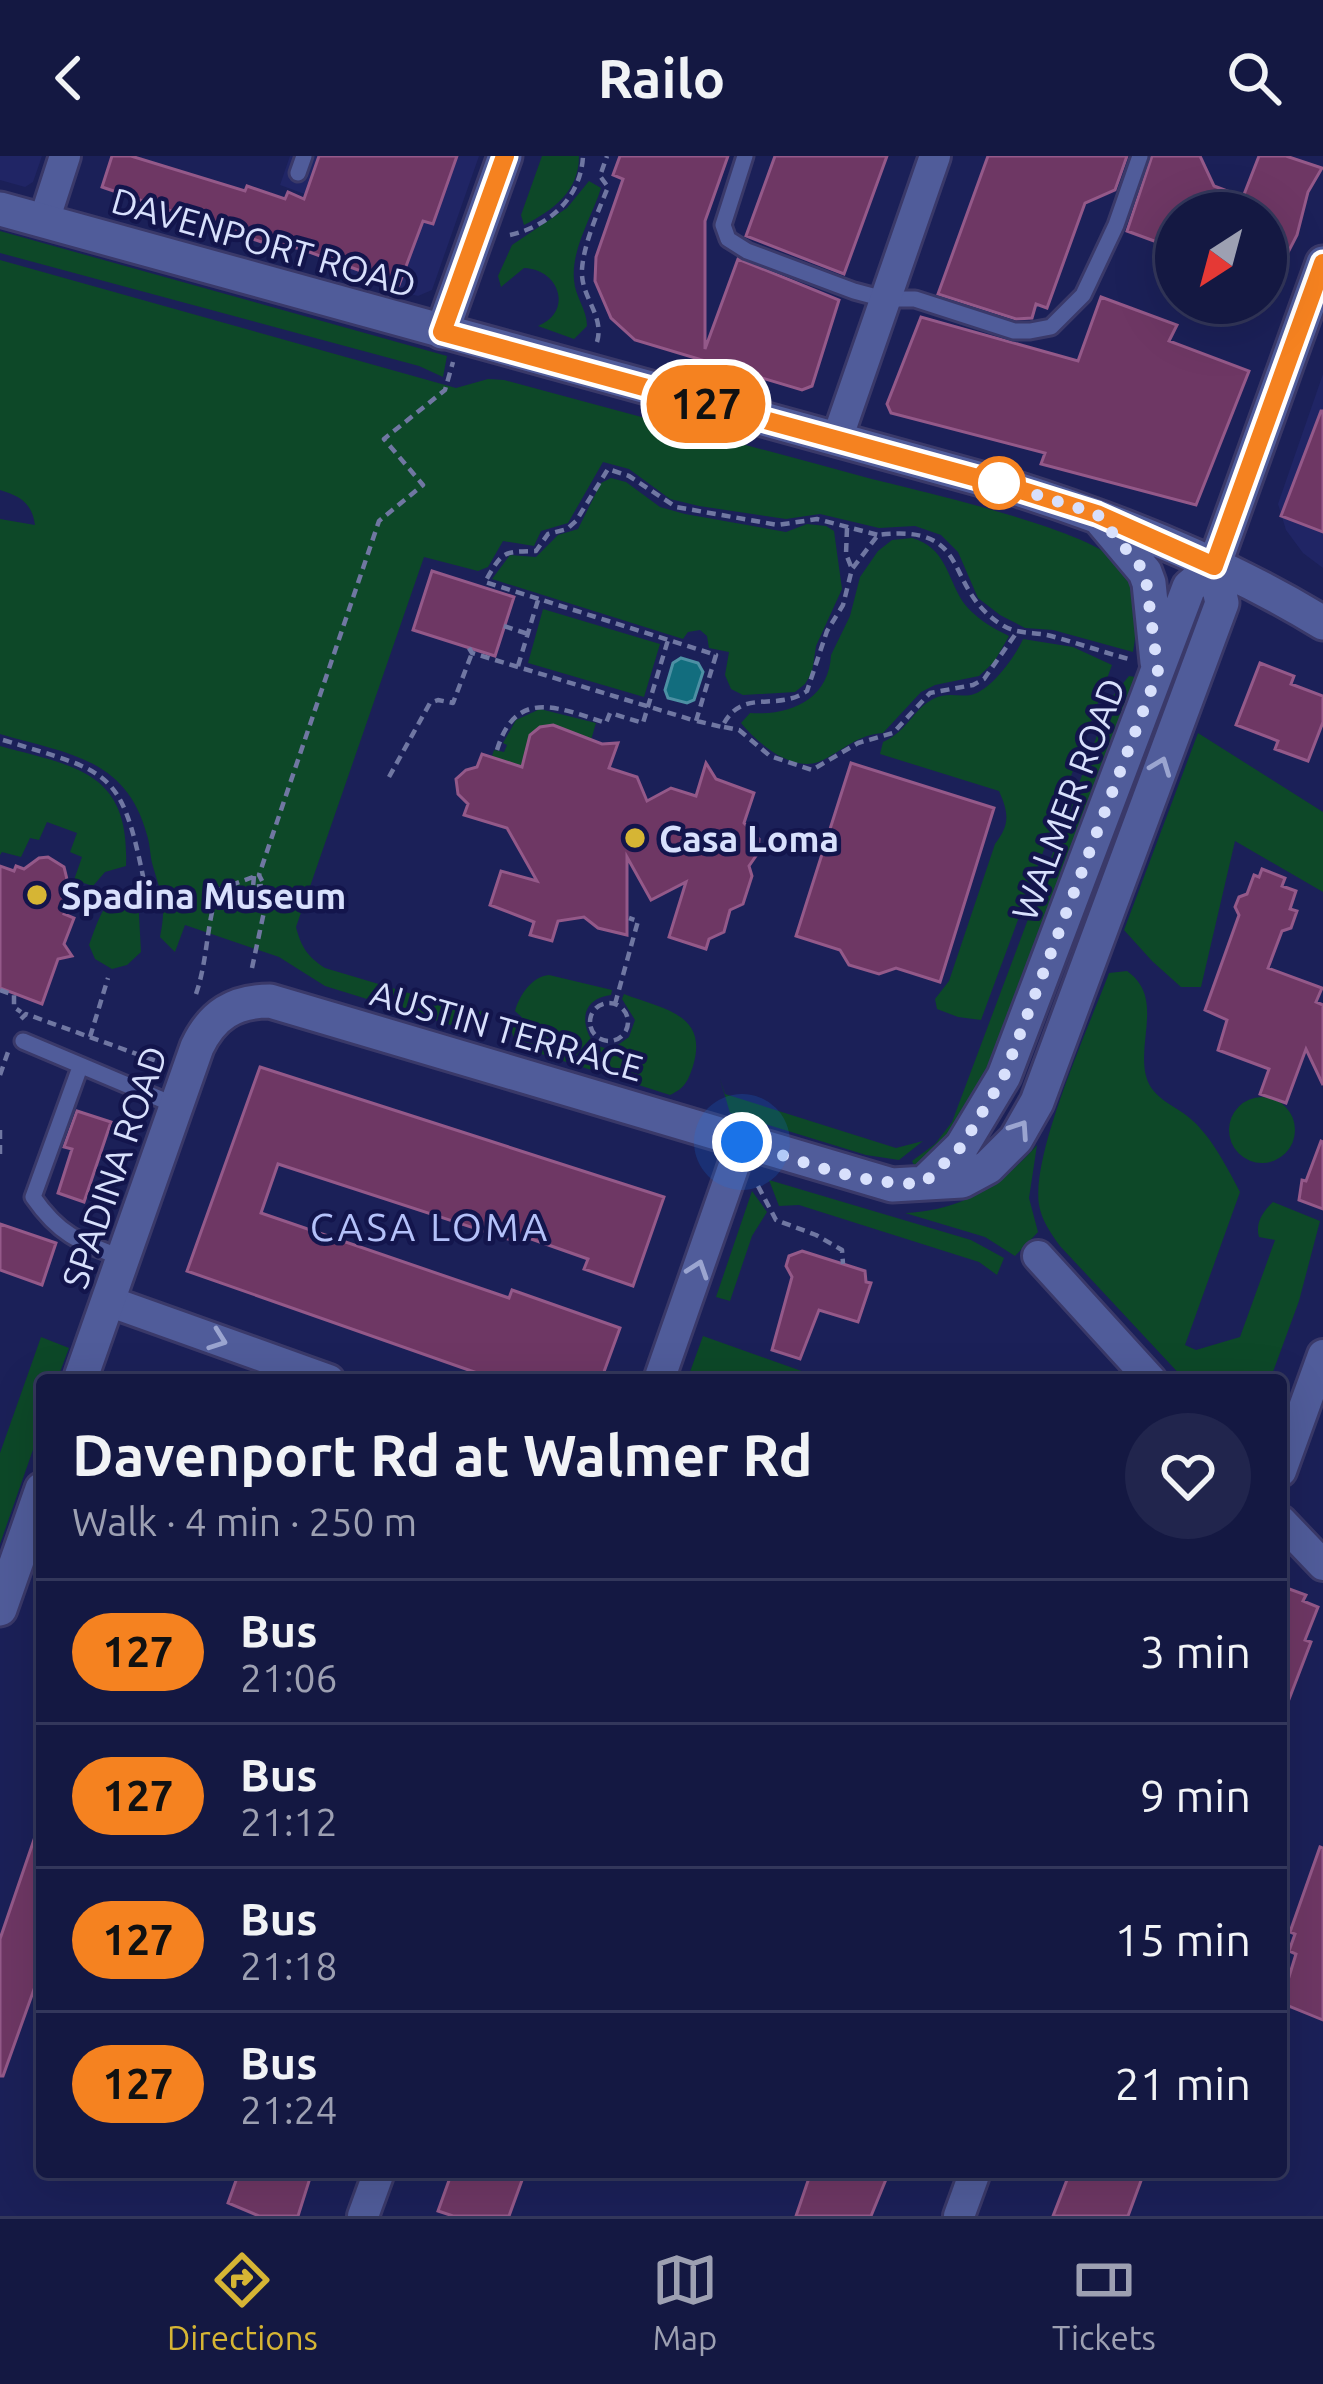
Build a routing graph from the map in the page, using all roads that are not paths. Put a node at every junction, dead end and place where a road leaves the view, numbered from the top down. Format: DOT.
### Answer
graph roads {
  1 [pos="65,156"];
  2 [pos="505,156"];
  3 [pos="745,156"];
  4 [pos="935,156"];
  5 [pos="1140,156"];
  6 [pos="0,209"];
  7 [pos="44,221"];
  8 [pos="1323,263"];
  9 [pos="884,299"];
  10 [pos="442,332"];
  11 [pos="837,440"];
  12 [pos="1097,514"];
  13 [pos="1214,566"];
  14 [pos="1323,623"];
  15 [pos="1146,667"];
  16 [pos="250,984"];
  17 [pos="23,1041"];
  18 [pos="80,1066"];
  19 [pos="176,1106"];
  20 [pos="742,1142"];
  21 [pos="924,1183"];
  22 [pos="1038,1256"];
  23 [pos="123,1258"];
  24 [pos="108,1301"];
  25 [pos="1323,1354"];
  26 [pos="82,1374"];
  27 [pos="312,1374"];
  28 [pos="661,1374"];
  29 [pos="1146,1374"];
  30 [pos="1287,1454"];
  31 [pos="36,1506"];
  32 [pos="1287,1527"];
  33 [pos="1323,1565"];
  34 [pos="0,1609"];
  35 [pos="377,2178"];
  36 [pos="973,2178"];
  37 [pos="363,2216"];
  38 [pos="959,2216"];
  1 -- 7 [label="street"];
  2 -- 10 [label="street"];
  3 -- 9 [label="lane"];
  4 -- 9 [label="street"];
  5 -- 9 [label="lane"];
  6 -- 7 [label="street, DAVENPORT ROAD"];
  7 -- 10 [label="street, DAVENPORT ROAD"];
  8 -- 13 [label="street"];
  9 -- 11 [label="street"];
  10 -- 11 [label="street, DAVENPORT ROAD"];
  11 -- 12 [label="street, DAVENPORT ROAD"];
  12 -- 13 [label="street, DAVENPORT ROAD"];
  12 -- 15 [label="street"];
  13 -- 14 [label="street, DAVENPORT ROAD"];
  13 -- 15 [label="street, WALMER ROAD"];
  21 -- 13 [label="street, WALMER ROAD, one-way"];
  15 -- 21 [label="street, WALMER ROAD"];
  16 -- 19 [label="street, SPADINA ROAD"];
  16 -- 20 [label="street, AUSTIN TERRACE"];
  17 -- 18 [label="lane"];
  18 -- 19 [label="lane"];
  18 -- 23 [label="lane"];
  19 -- 23 [label="street, SPADINA ROAD"];
  20 -- 21 [label="street, WALMER ROAD"];
  28 -- 20 [label="street, one-way"];
  22 -- 29 [label="street"];
  23 -- 24 [label="street, SPADINA ROAD"];
  24 -- 26 [label="street, SPADINA ROAD"];
  24 -- 27 [label="street, one-way"];
  25 -- 30 [label="street"];
  31 -- 34 [label="street"];
  32 -- 33 [label="street"];
  35 -- 37 [label="street"];
  36 -- 38 [label="street"];
}
